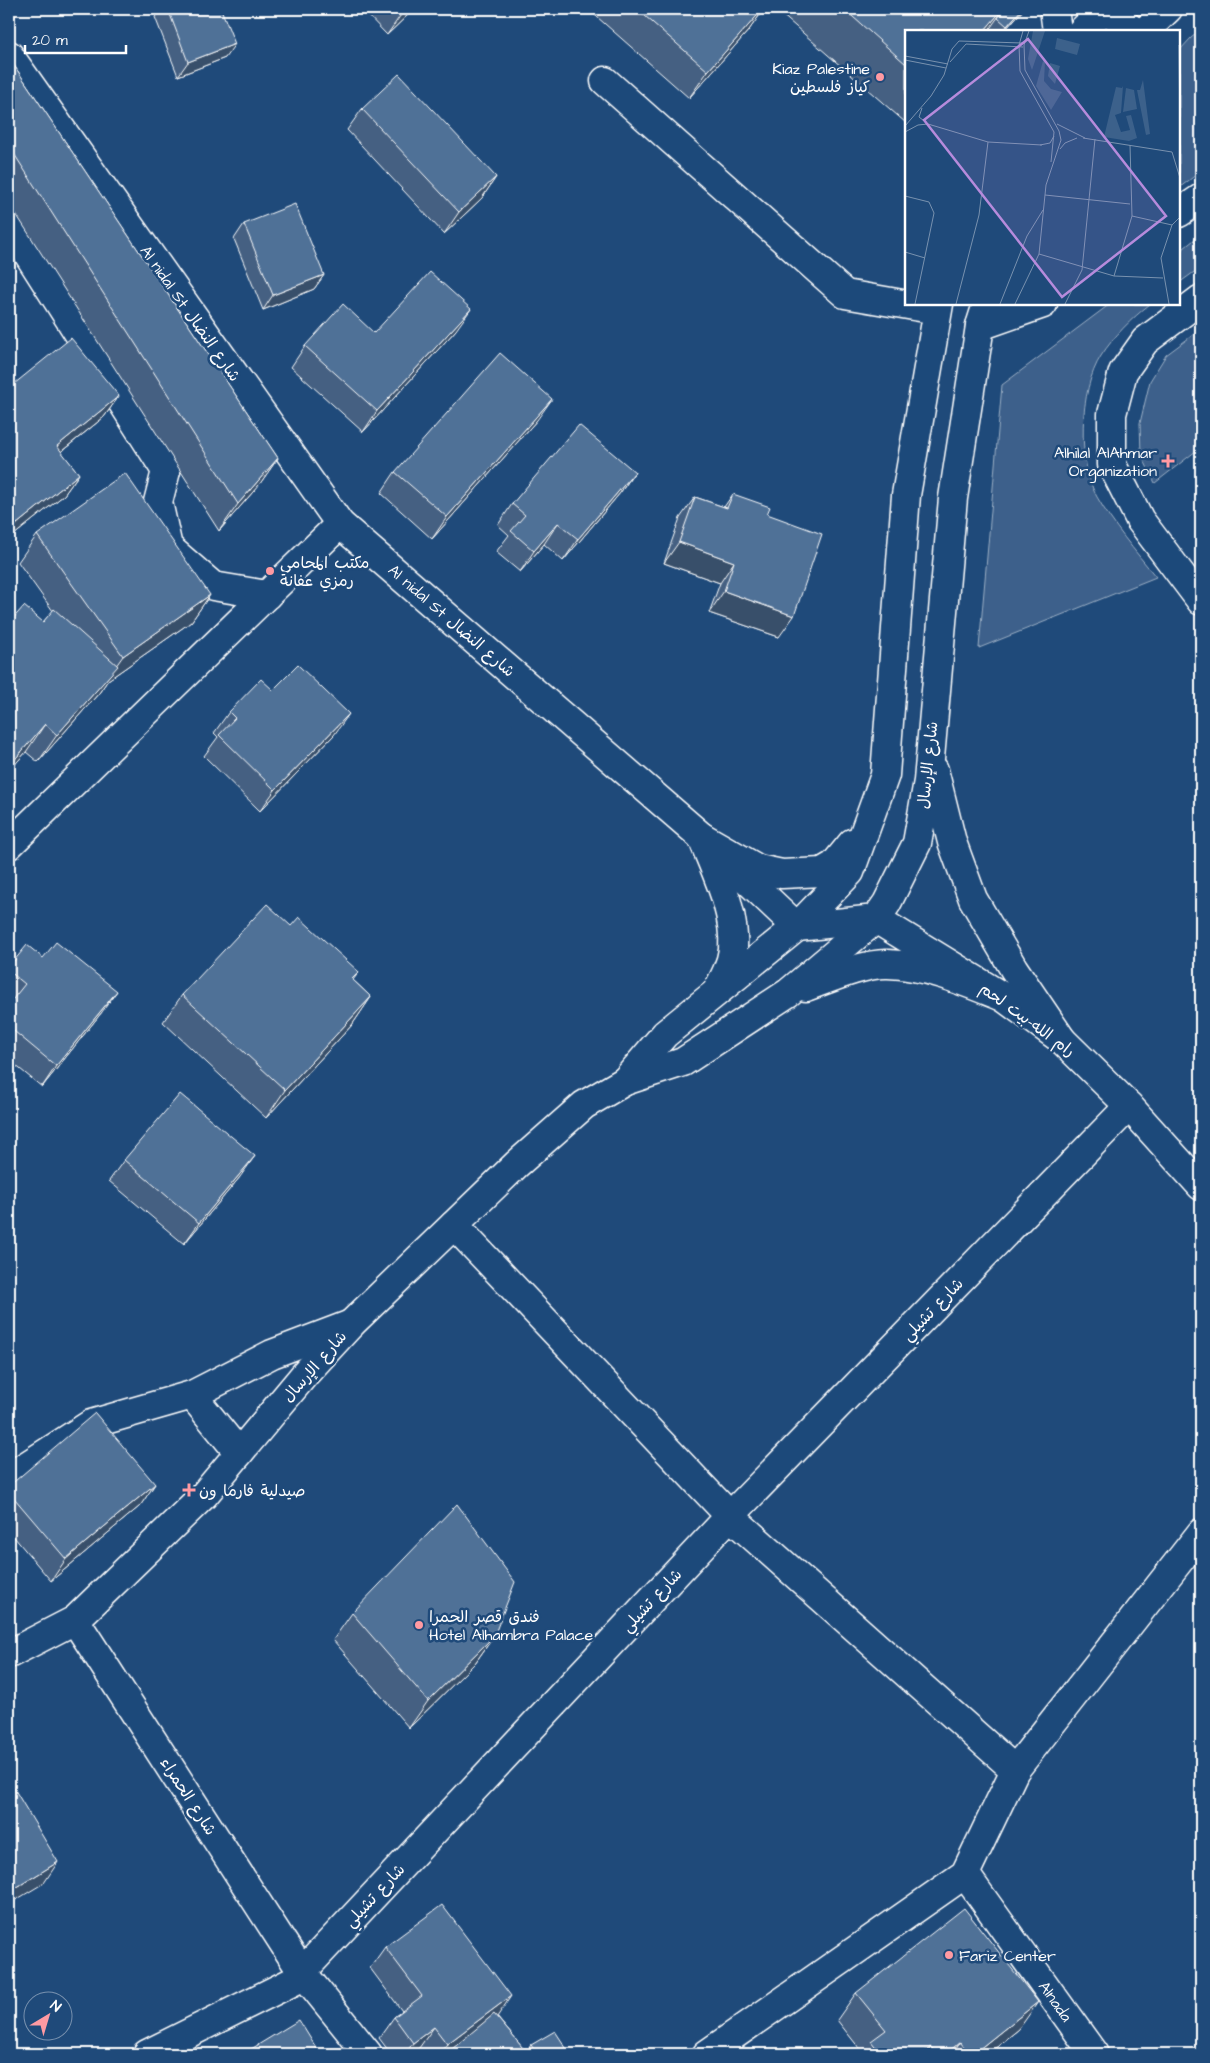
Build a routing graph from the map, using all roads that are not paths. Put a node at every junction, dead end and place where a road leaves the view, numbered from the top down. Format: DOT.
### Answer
graph roads {
  1 [pos="1054,9"];
  2 [pos="1105,9"];
  3 [pos="1057,30"];
  4 [pos="1083,30"];
  5 [pos="1133,30"];
  6 [pos="9,55"];
  7 [pos="605,81"];
  8 [pos="9,224"];
  9 [pos="1201,299"];
  10 [pos="905,302"];
  11 [pos="924,305"];
  12 [pos="1038,305"];
  13 [pos="938,307"];
  14 [pos="984,315"];
  15 [pos="340,524"];
  16 [pos="267,595"];
  17 [pos="1201,601"];
  18 [pos="930,754"];
  19 [pos="869,823"];
  20 [pos="702,837"];
  21 [pos="9,845"];
  22 [pos="876,919"];
  23 [pos="798,927"];
  24 [pos="716,993"];
  25 [pos="788,993"];
  26 [pos="1003,997"];
  27 [pos="1062,1040"];
  28 [pos="625,1081"];
  29 [pos="1129,1106"];
  30 [pos="1201,1186"];
  31 [pos="454,1225"];
  32 [pos="351,1324"];
  33 [pos="192,1395"];
  34 [pos="239,1453"];
  35 [pos="9,1477"];
  36 [pos="730,1516"];
  37 [pos="1201,1533"];
  38 [pos="75,1620"];
  39 [pos="9,1654"];
  40 [pos="1015,1770"];
  41 [pos="966,1874"];
  42 [pos="302,1972"];
  43 [pos="147,2054"];
  44 [pos="368,2054"];
  45 [pos="707,2054"];
  46 [pos="1094,2054"];
  1 -- 3 [label="street"];
  2 -- 4 [label="street"];
  2 -- 5 [label="street"];
  6 -- 15 [label="street, Al nidal St شارع النضال"];
  7 -- 10 [label="street"];
  8 -- 16 [label="street"];
  9 -- 17 [label="street"];
  11 -- 13 [label="street"];
  12 -- 14 [label="street"];
  13 -- 19 [label="street, شارع الإرسال"];
  14 -- 18 [label="street, شارع الإرسال"];
  15 -- 16 [label="street"];
  15 -- 20 [label="street, Al nidal St شارع النضال"];
  16 -- 21 [label="street"];
  18 -- 22 [label="street, شارع الإرسال"];
  18 -- 27 [label="street"];
  19 -- 20 [label="street"];
  19 -- 23 [label="street, شارع الإرسال"];
  20 -- 23 [label="street, Al nidal St شارع النضال"];
  20 -- 24 [label="street"];
  22 -- 23 [label="street"];
  22 -- 25 [label="street, شارع الإرسال"];
  22 -- 26 [label="street, رام الله-بيت لحم"];
  23 -- 24 [label="street, شارع الإرسال"];
  24 -- 28 [label="street, شارع الإرسال"];
  25 -- 26 [label="street"];
  25 -- 28 [label="street, شارع الإرسال"];
  26 -- 27 [label="street, رام الله-بيت لحم"];
  27 -- 29 [label="street, رام الله-بيت لحم"];
  28 -- 31 [label="street, شارع الإرسال"];
  29 -- 30 [label="street, رام الله-بيت لحم"];
  29 -- 36 [label="street, شارع تشيلي"];
  31 -- 32 [label="street, شارع الإرسال"];
  31 -- 36 [label="street"];
  32 -- 33 [label="street"];
  32 -- 34 [label="street, شارع الإرسال"];
  33 -- 34 [label="street"];
  33 -- 35 [label="street"];
  34 -- 38 [label="street, شارع الإرسال"];
  36 -- 40 [label="street"];
  36 -- 42 [label="street, شارع تشيلي"];
  37 -- 40 [label="street"];
  38 -- 39 [label="street, شارع الإرسال"];
  38 -- 42 [label="street, شارع الحمراء"];
  40 -- 41 [label="street"];
  41 -- 45 [label="street"];
  41 -- 46 [label="street, Alnada"];
  42 -- 43 [label="street, شارع تشيلي"];
  42 -- 44 [label="street, شارع الحمراء"];
}
